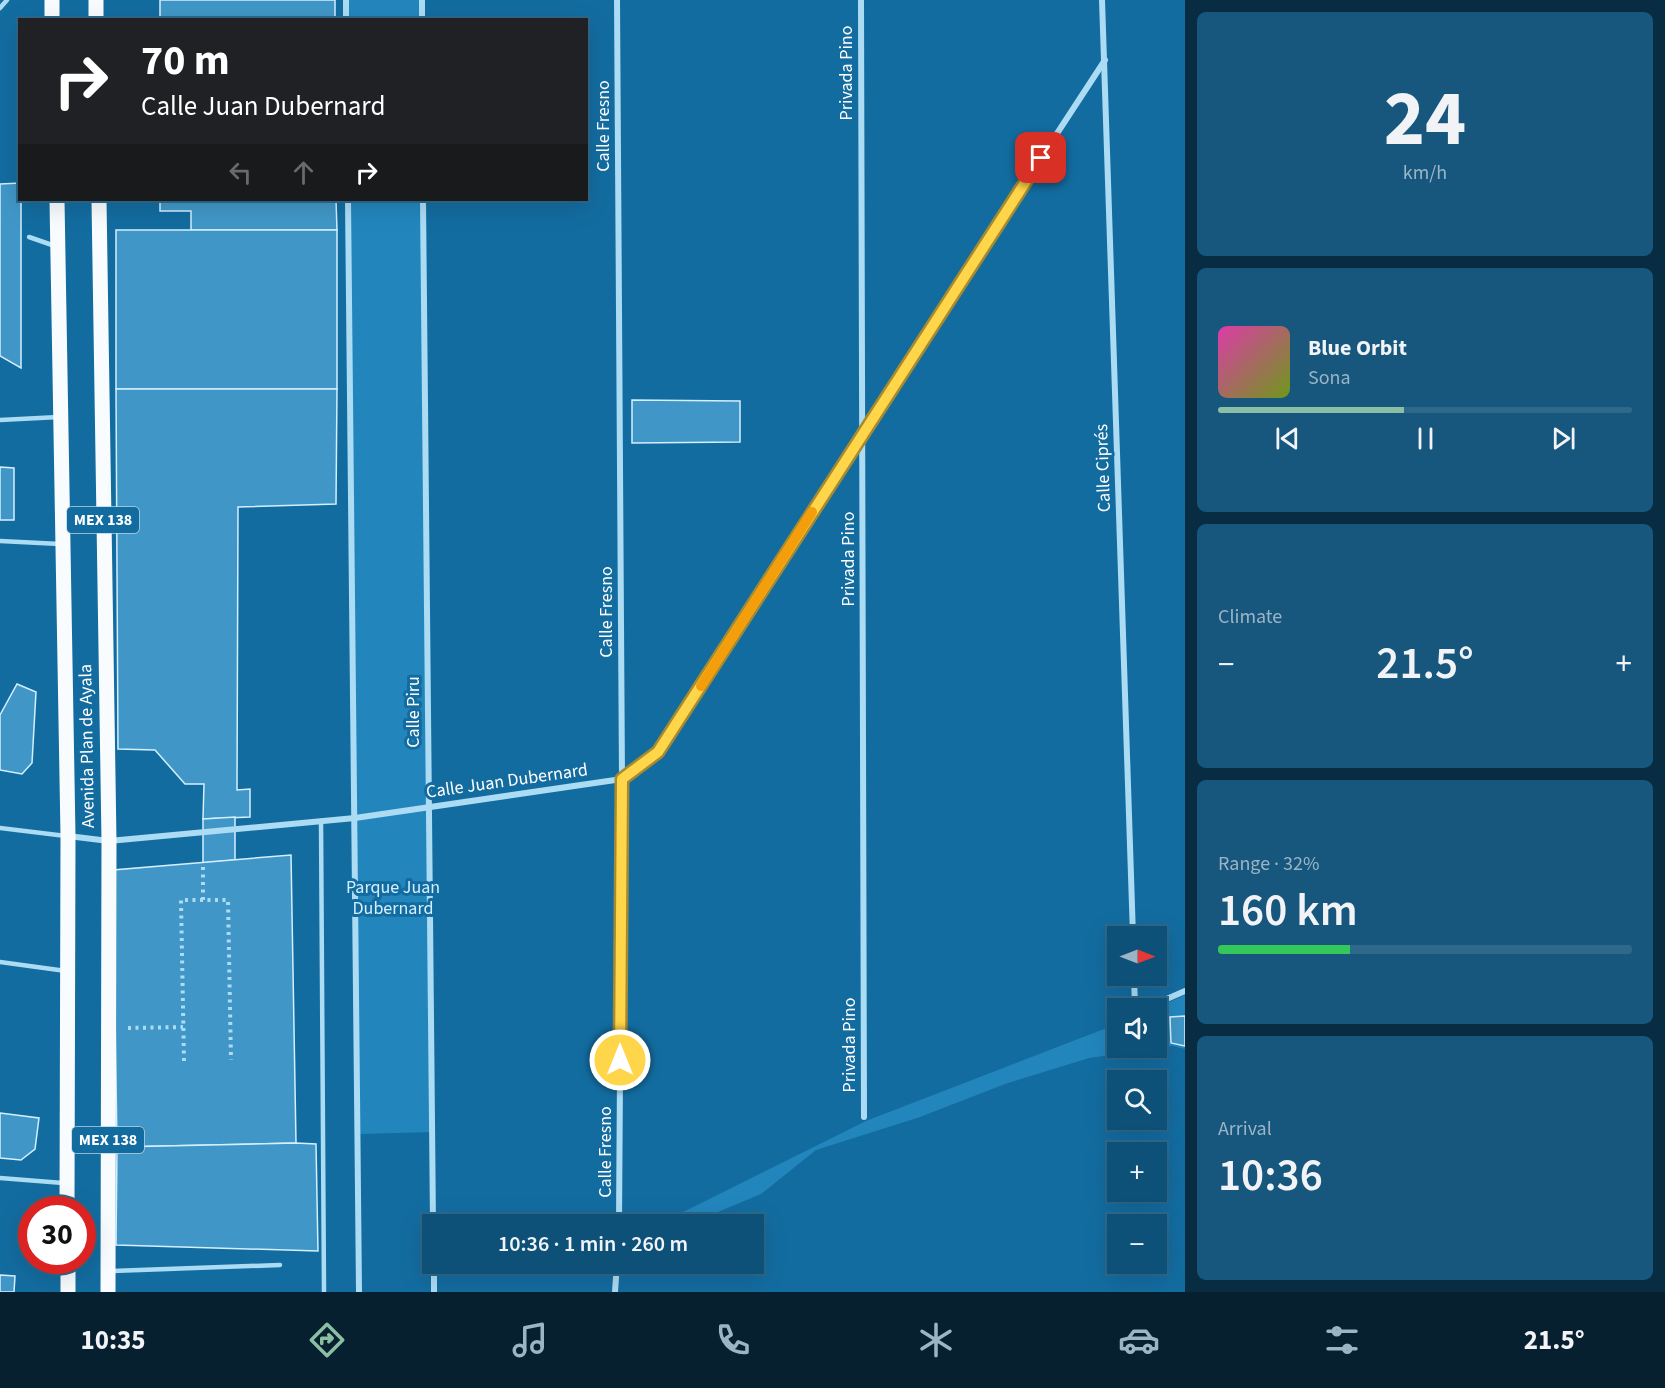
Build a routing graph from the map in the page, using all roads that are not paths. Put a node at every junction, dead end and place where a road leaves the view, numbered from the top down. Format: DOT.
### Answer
graph roads {
  1 [pos="7,0"];
  2 [pos="52,0"];
  3 [pos="96,0"];
  4 [pos="346,0"];
  5 [pos="422,0"];
  6 [pos="617,0"];
  7 [pos="861,0"];
  8 [pos="1102,0"];
  9 [pos="0,8"];
  10 [pos="52,18"];
  11 [pos="96,18"];
  12 [pos="346,18"];
  13 [pos="422,18"];
  14 [pos="1105,60"];
  15 [pos="57,201"];
  16 [pos="99,201"];
  17 [pos="348,201"];
  18 [pos="423,201"];
  19 [pos="29,237"];
  20 [pos="58,247"];
  21 [pos="62,417"];
  22 [pos="0,420"];
  23 [pos="862,432"];
  24 [pos="0,541"];
  25 [pos="64,544"];
  26 [pos="622,779"];
  27 [pos="429,807"];
  28 [pos="355,818"];
  29 [pos="321,821"];
  30 [pos="0,828"];
  31 [pos="68,836"];
  32 [pos="109,841"];
  33 [pos="1133,926"];
  34 [pos="0,962"];
  35 [pos="66,972"];
  36 [pos="1185,991"];
  37 [pos="1167,999"];
  38 [pos="864,1118"];
  39 [pos="0,1178"];
  40 [pos="67,1184"];
  41 [pos="67,1196"];
  42 [pos="433,1214"];
  43 [pos="619,1214"];
  44 [pos="280,1265"];
  45 [pos="108,1271"];
  46 [pos="68,1274"];
  47 [pos="434,1274"];
  48 [pos="617,1274"];
  49 [pos="68,1292"];
  50 [pos="108,1292"];
  51 [pos="324,1292"];
  52 [pos="359,1292"];
  53 [pos="434,1292"];
  54 [pos="615,1292"];
  1 -- 9 [label="lane"];
  2 -- 10 [label="main road"];
  3 -- 11 [label="main road"];
  4 -- 12 [label="street"];
  5 -- 13 [label="street"];
  6 -- 26 [label="street, Calle Fresno"];
  7 -- 23 [label="street, Privada Pino"];
  8 -- 14 [label="street, Calle Ciprés"];
  14 -- 23 [label="street, Calle Juan Dubernard"];
  14 -- 33 [label="street, Calle Ciprés"];
  15 -- 20 [label="main road, Avenida Plan de Ayala / MEX 138"];
  16 -- 32 [label="main road, Avenida Plan de Ayala / MEX 138"];
  17 -- 28 [label="street"];
  18 -- 27 [label="street, Calle Piru"];
  19 -- 20 [label="lane"];
  20 -- 21 [label="main road, Avenida Plan de Ayala / MEX 138"];
  21 -- 22 [label="lane"];
  21 -- 25 [label="main road, Avenida Plan de Ayala / MEX 138"];
  23 -- 26 [label="street, Calle Juan Dubernard"];
  23 -- 38 [label="street, Privada Pino"];
  24 -- 25 [label="lane"];
  25 -- 31 [label="main road, Avenida Plan de Ayala / MEX 138"];
  26 -- 27 [label="street, Calle Juan Dubernard"];
  26 -- 43 [label="street, Calle Fresno"];
  27 -- 28 [label="street, Calle Juan Dubernard"];
  27 -- 42 [label="street, Calle Piru"];
  28 -- 29 [label="street, Calle Juan Dubernard"];
  28 -- 52 [label="street"];
  29 -- 32 [label="street, Calle Juan Dubernard"];
  29 -- 51 [label="lane"];
  30 -- 31 [label="lane"];
  31 -- 32 [label="street, Calle Juan Dubernard"];
  31 -- 35 [label="main road, Avenida Plan de Ayala / MEX 138"];
  32 -- 45 [label="main road, Avenida Plan de Ayala / MEX 138"];
  34 -- 35 [label="lane"];
  35 -- 40 [label="main road, Avenida Plan de Ayala / MEX 138"];
  36 -- 37 [label="street"];
  39 -- 40 [label="lane"];
  40 -- 41 [label="main road, Avenida Plan de Ayala / MEX 138"];
  44 -- 45 [label="lane"];
  45 -- 50 [label="main road, Avenida Plan de Ayala / MEX 138"];
  46 -- 49 [label="main road"];
  47 -- 53 [label="street"];
  48 -- 54 [label="street"];
}
